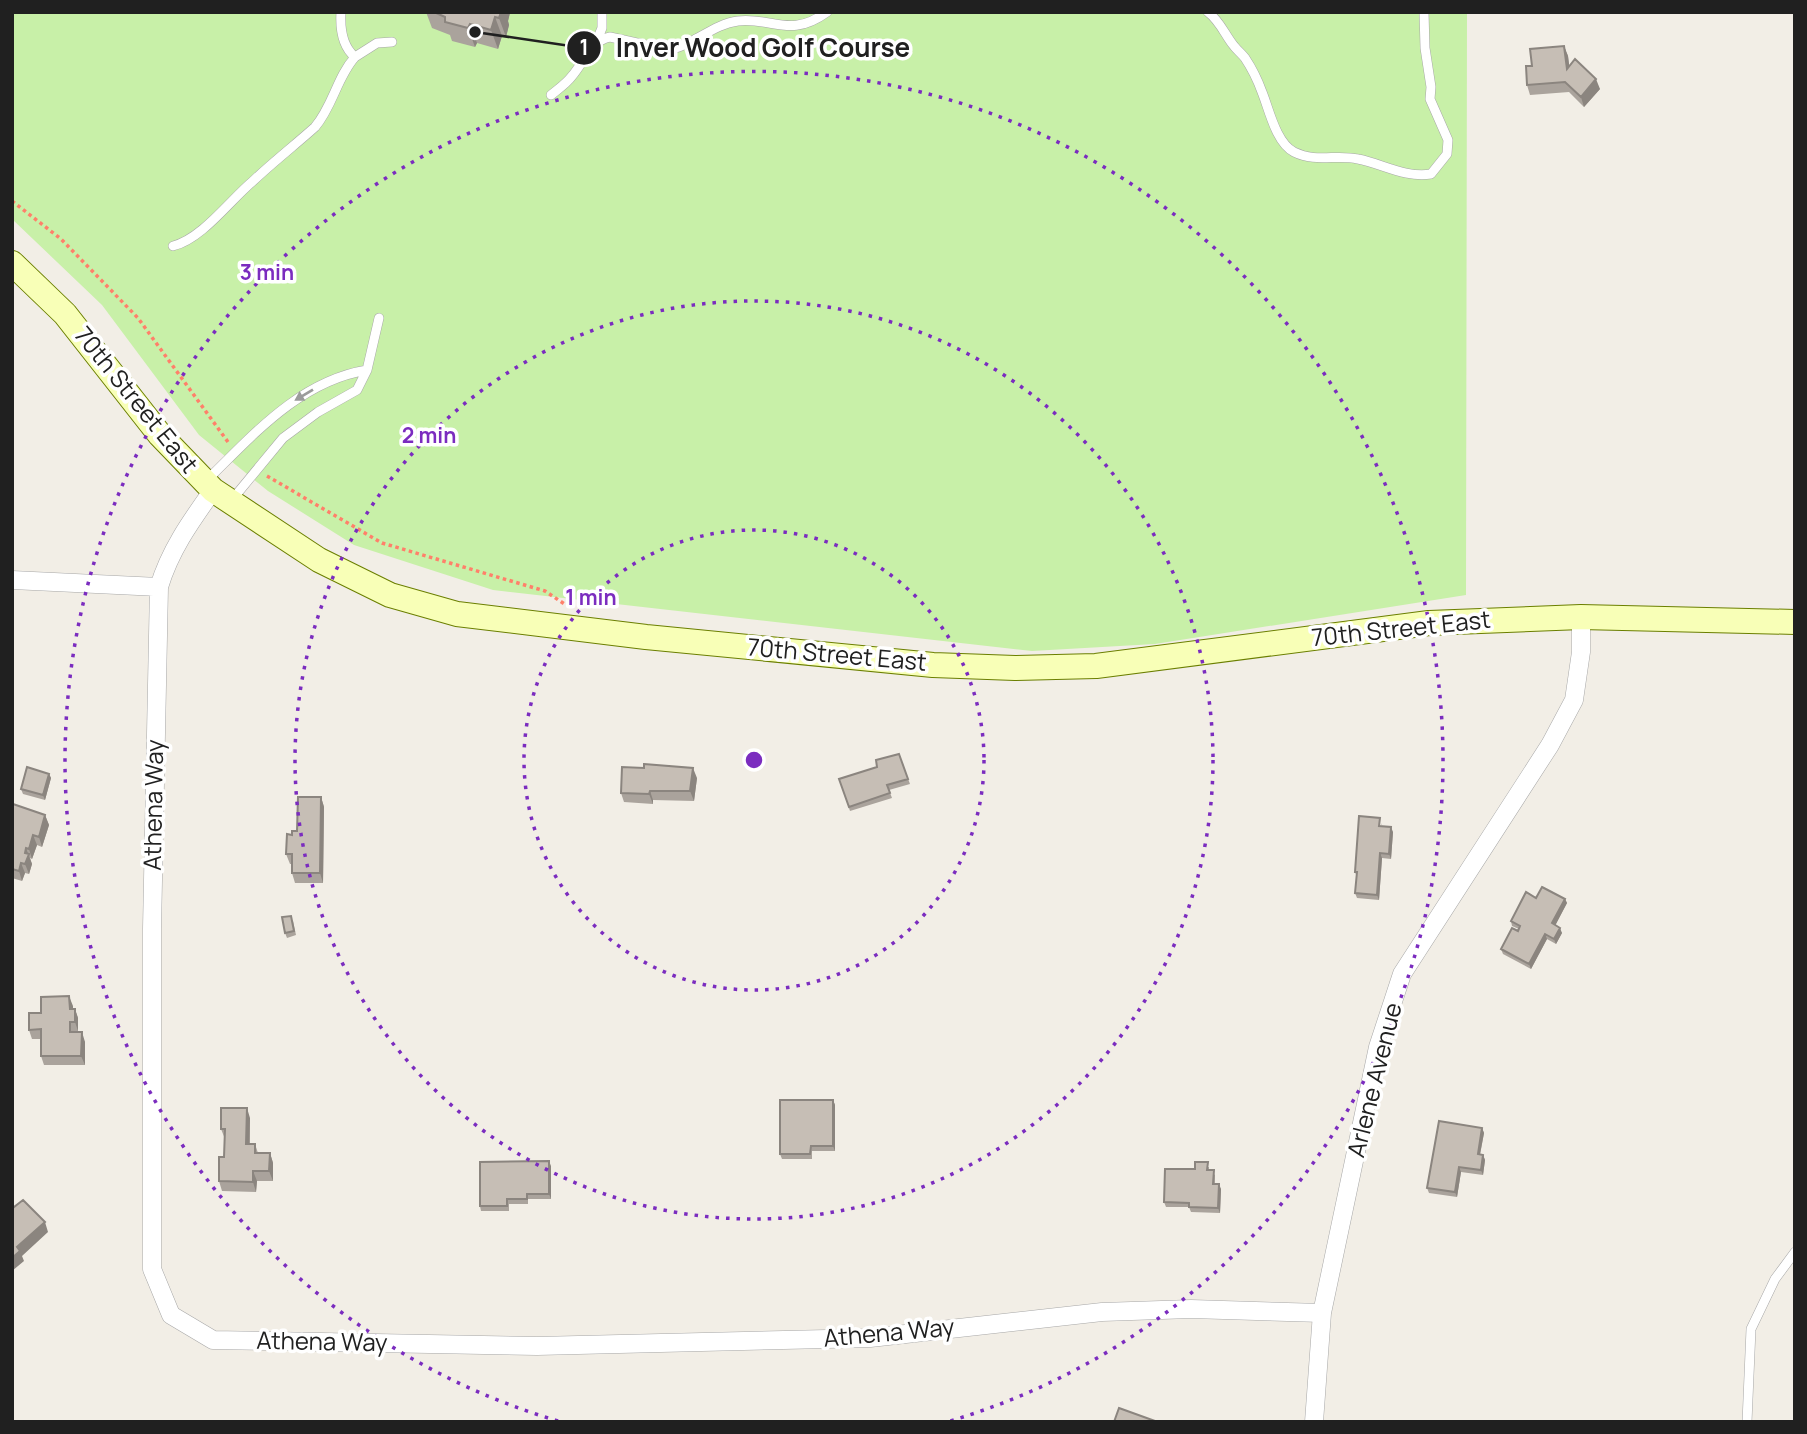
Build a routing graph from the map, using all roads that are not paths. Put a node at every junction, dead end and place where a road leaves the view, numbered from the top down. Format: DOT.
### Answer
graph roads {
  1 [pos="341,12"];
  2 [pos="604,12"];
  3 [pos="827,12"];
  4 [pos="1208,12"];
  5 [pos="1424,12"];
  6 [pos="597,40"];
  7 [pos="392,43"];
  8 [pos="355,57"];
  9 [pos="551,95"];
  10 [pos="173,246"];
  11 [pos="12,263"];
  12 [pos="379,318"];
  13 [pos="367,370"];
  14 [pos="216,492"];
  15 [pos="12,580"];
  16 [pos="159,587"];
  17 [pos="1581,617"];
  18 [pos="1795,622"];
  19 [pos="1795,1252"];
  20 [pos="1322,1313"];
  21 [pos="1314,1422"];
  22 [pos="1747,1422"];
  1 -- 8 [label="lane"];
  2 -- 6 [label="lane"];
  3 -- 6 [label="lane"];
  4 -- 5 [label="lane"];
  6 -- 9 [label="lane"];
  7 -- 8 [label="lane"];
  8 -- 10 [label="lane"];
  11 -- 14 [label="main road, 70th Street East"];
  12 -- 13 [label="lane"];
  13 -- 14 [label="lane"];
  13 -- 14 [label="lane, one-way"];
  14 -- 16 [label="street, Athena Way"];
  14 -- 17 [label="main road, 70th Street East"];
  15 -- 16 [label="street"];
  16 -- 20 [label="street, Athena Way"];
  17 -- 18 [label="main road, 70th Street East"];
  17 -- 20 [label="street, Arlene Avenue"];
  19 -- 22 [label="lane"];
  20 -- 21 [label="street, Arlene Avenue"];
}
